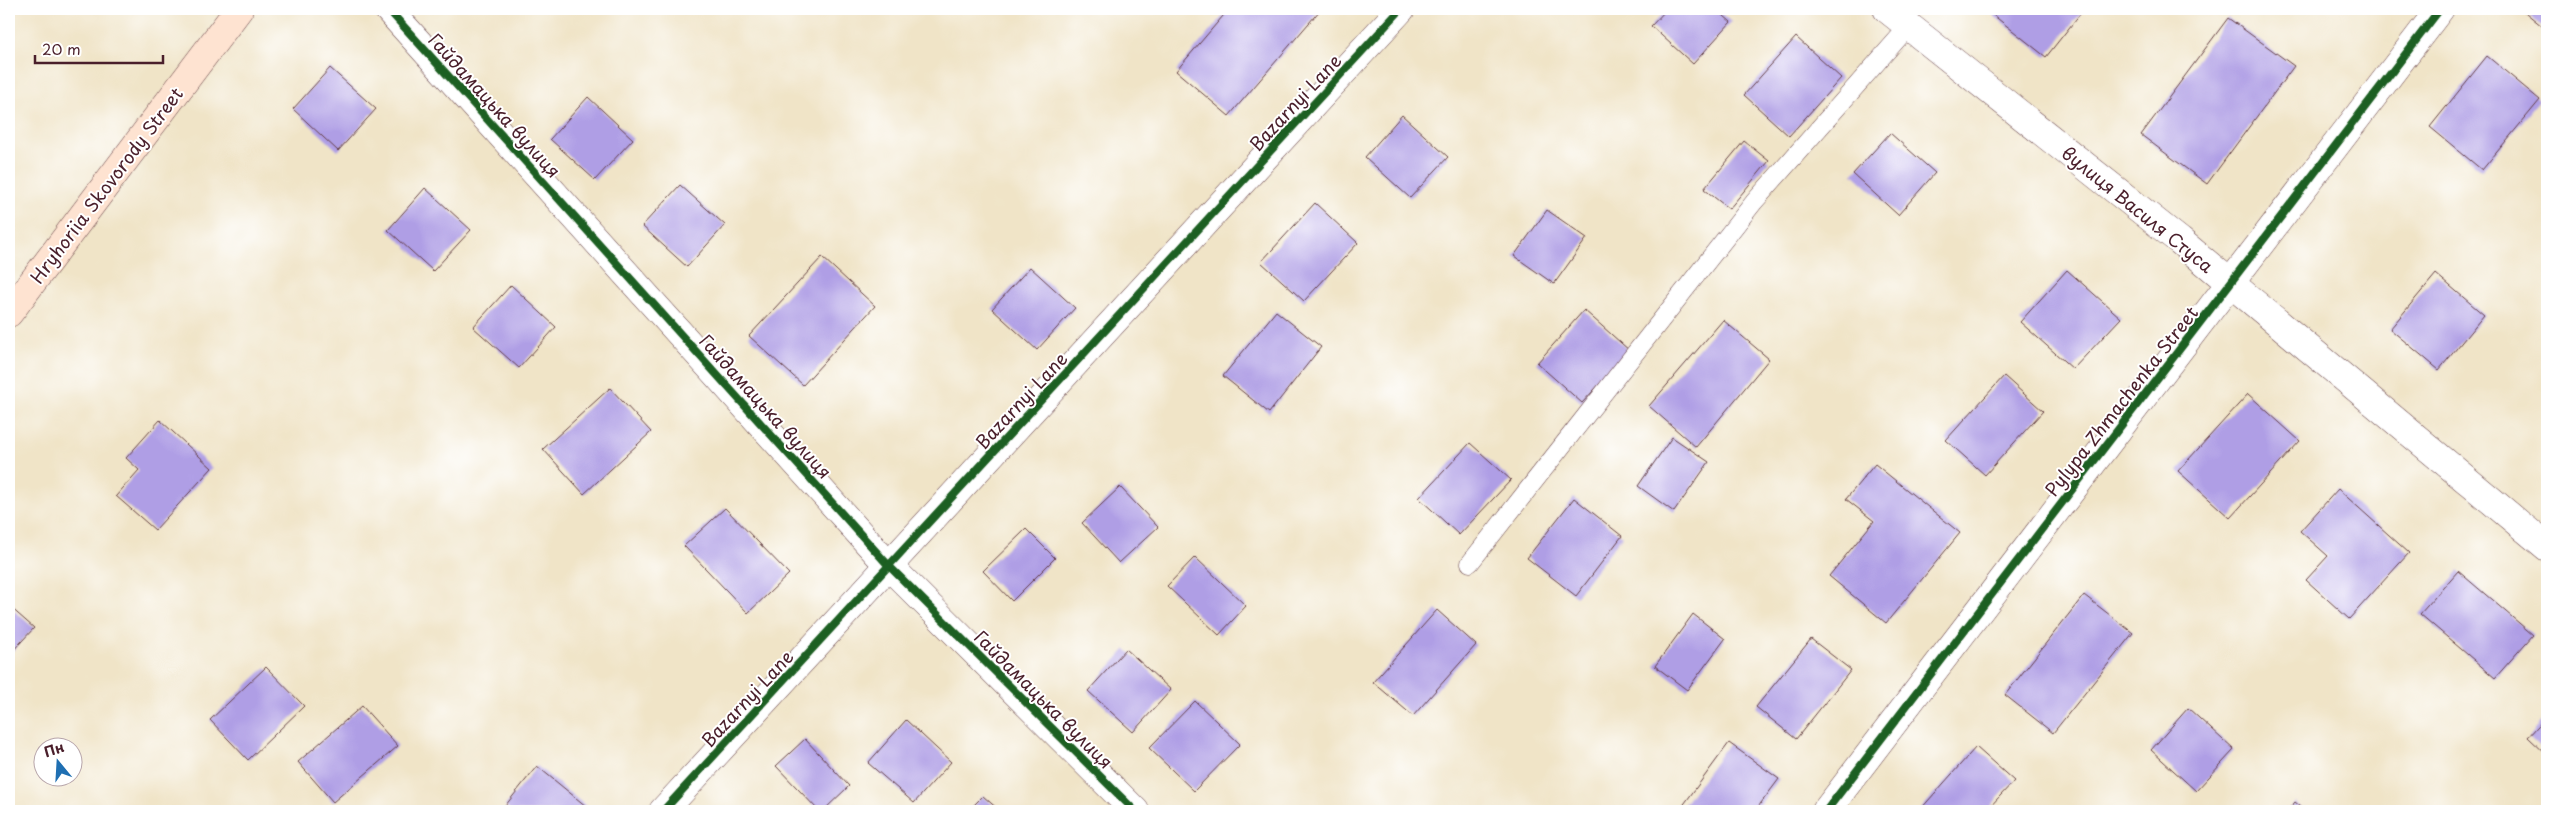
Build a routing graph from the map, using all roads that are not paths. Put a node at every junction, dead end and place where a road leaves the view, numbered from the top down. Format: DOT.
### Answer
graph roads {
  1 [pos="238,9"];
  2 [pos="388,9"];
  3 [pos="1401,9"];
  4 [pos="1887,9"];
  5 [pos="2440,9"];
  6 [pos="1909,26"];
  7 [pos="2230,284"];
  8 [pos="9,313"];
  9 [pos="2547,548"];
  10 [pos="1470,563"];
  11 [pos="889,566"];
  12 [pos="663,811"];
  13 [pos="1135,811"];
  14 [pos="1826,811"];
  1 -- 8 [label="street, Hryhoriia Skovorody Street"];
  2 -- 11 [label="street, Гайдамацька вулиця"];
  3 -- 11 [label="street, Bazarnyi Lane"];
  4 -- 6 [label="street, вулиця Василя Стуса"];
  5 -- 7 [label="street, Pylypa Zhmachenka Street"];
  6 -- 7 [label="street, вулиця Василя Стуса"];
  6 -- 10 [label="lane"];
  7 -- 9 [label="street, вулиця Василя Стуса"];
  7 -- 14 [label="street, Pylypa Zhmachenka Street"];
  11 -- 12 [label="street, Bazarnyi Lane"];
  11 -- 13 [label="street, Гайдамацька вулиця"];
}
